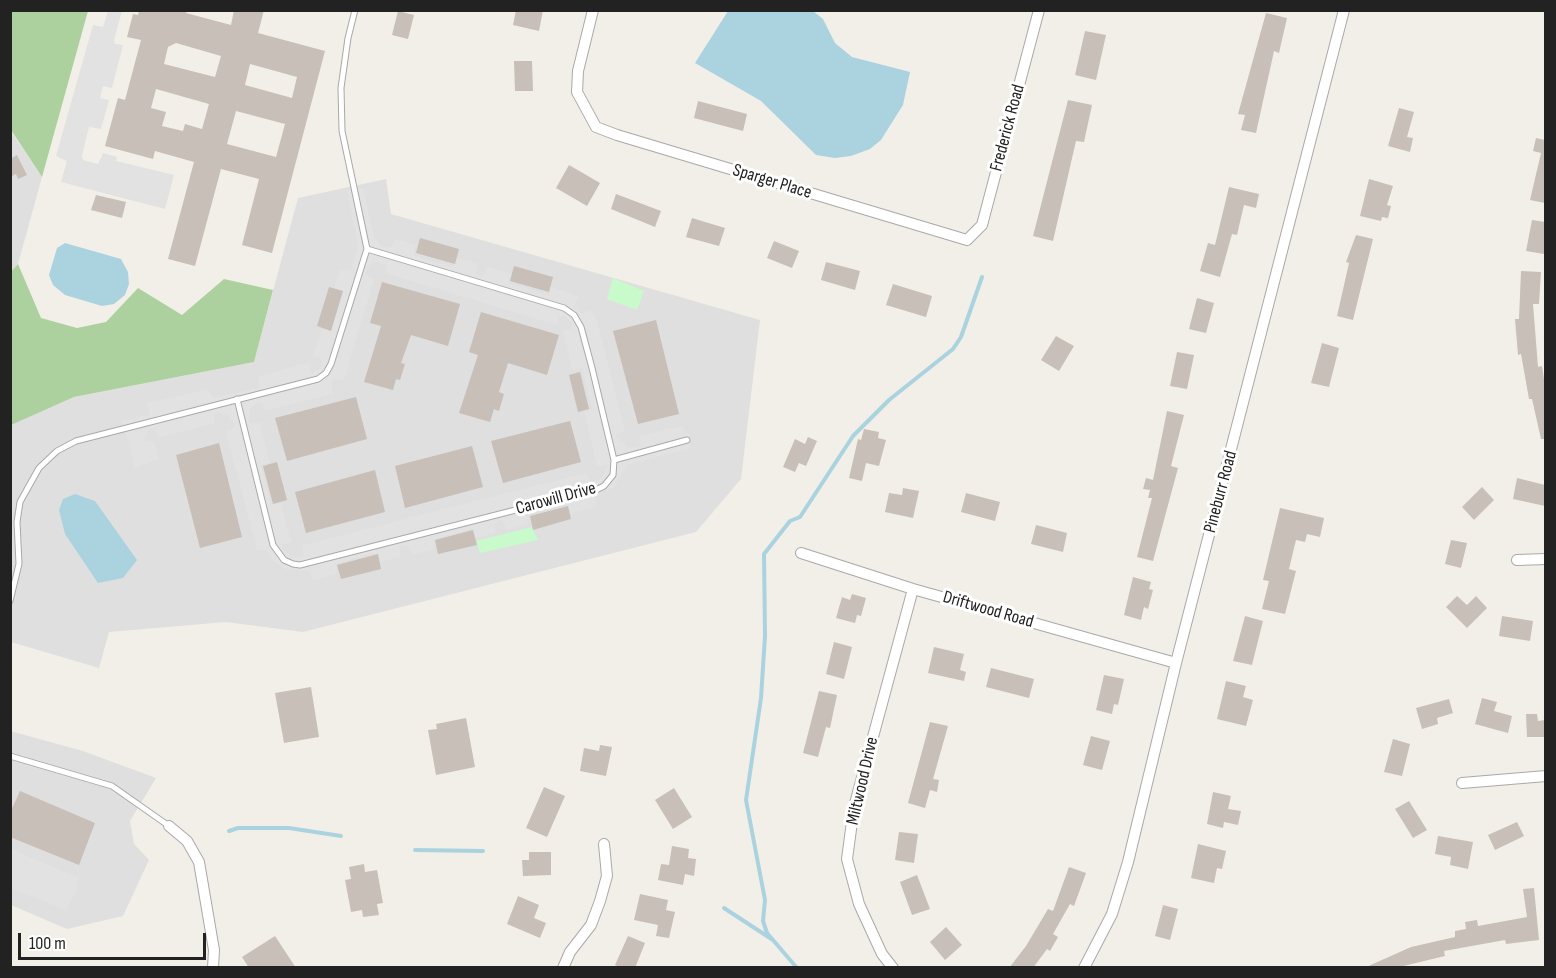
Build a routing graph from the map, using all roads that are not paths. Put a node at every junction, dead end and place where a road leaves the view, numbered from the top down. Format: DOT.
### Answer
graph roads {
  1 [pos="356,10"];
  2 [pos="593,10"];
  3 [pos="1039,10"];
  4 [pos="1344,10"];
  5 [pos="967,240"];
  6 [pos="367,249"];
  7 [pos="237,399"];
  8 [pos="687,440"];
  9 [pos="614,460"];
  10 [pos="801,553"];
  11 [pos="1545,559"];
  12 [pos="1517,560"];
  13 [pos="913,589"];
  14 [pos="10,601"];
  15 [pos="1176,663"];
  16 [pos="10,756"];
  17 [pos="1545,776"];
  18 [pos="1462,783"];
  19 [pos="169,826"];
  20 [pos="604,844"];
  21 [pos="213,968"];
  22 [pos="563,968"];
  23 [pos="893,968"];
  24 [pos="1084,968"];
  1 -- 6 [label="lane"];
  2 -- 5 [label="street, Sparger Place"];
  3 -- 5 [label="street, Frederick Road"];
  4 -- 15 [label="street, Pineburr Road"];
  6 -- 7 [label="lane"];
  6 -- 9 [label="lane"];
  7 -- 9 [label="lane, Carowill Drive"];
  7 -- 14 [label="lane"];
  8 -- 9 [label="lane"];
  10 -- 13 [label="street, Driftwood Road"];
  11 -- 12 [label="street"];
  13 -- 15 [label="street, Driftwood Road"];
  13 -- 23 [label="street, Miltwood Drive"];
  15 -- 24 [label="street, Pineburr Road"];
  16 -- 19 [label="lane"];
  17 -- 18 [label="street"];
  19 -- 21 [label="street"];
  20 -- 22 [label="street"];
}
